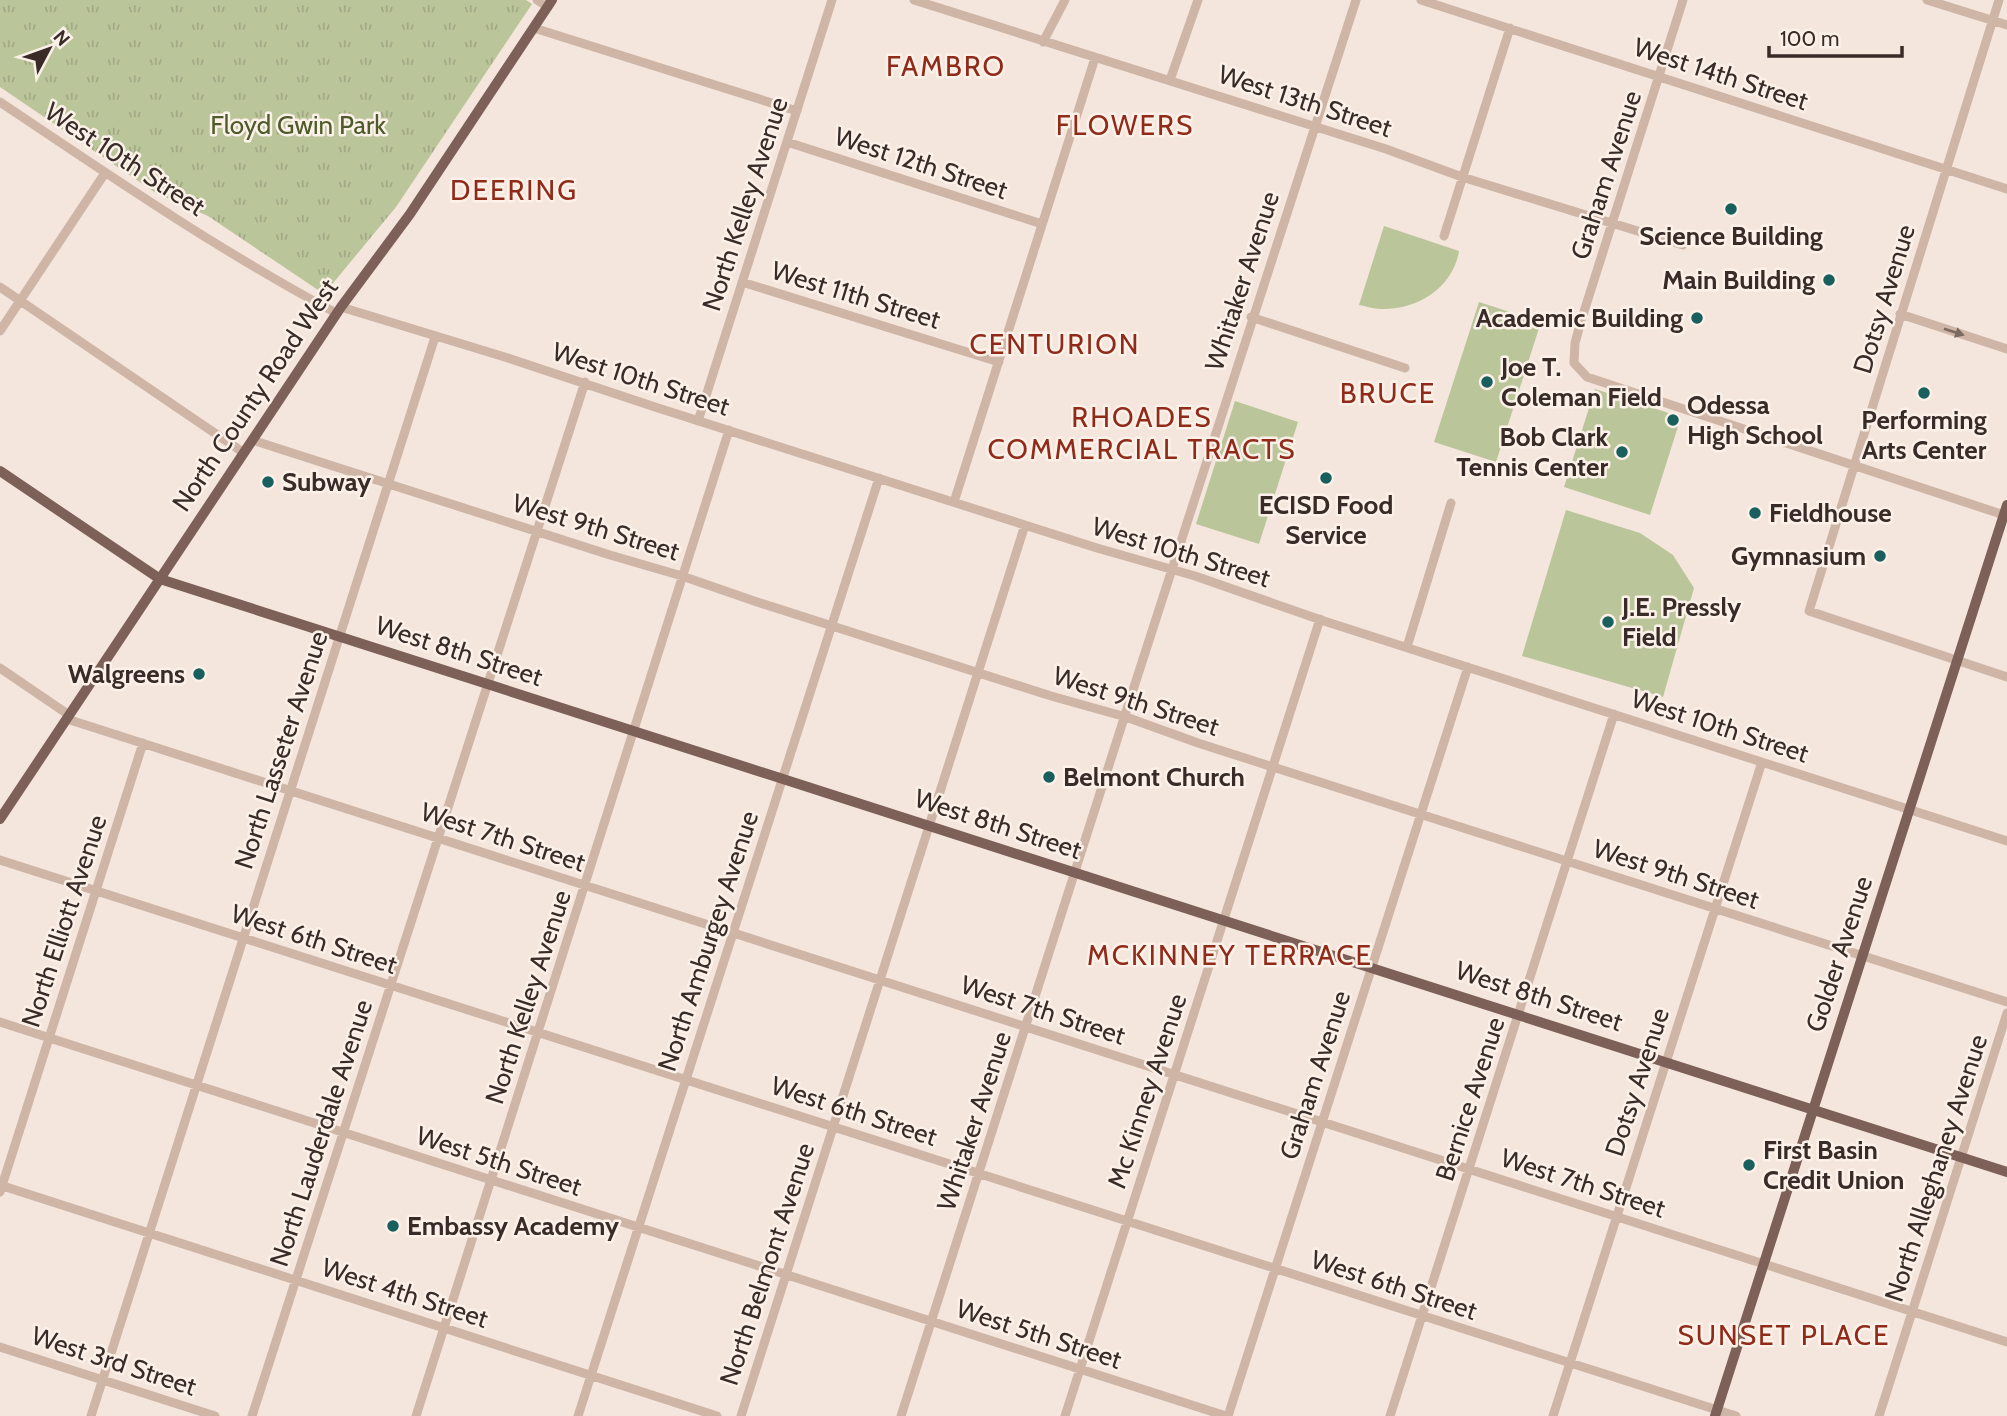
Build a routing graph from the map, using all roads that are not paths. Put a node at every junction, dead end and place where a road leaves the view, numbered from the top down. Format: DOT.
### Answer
graph roads {
  1 [pos="537,0"];
  2 [pos="832,0"];
  3 [pos="914,0"];
  4 [pos="1065,0"];
  5 [pos="1198,0"];
  6 [pos="1356,0"];
  7 [pos="1421,0"];
  8 [pos="1683,0"];
  9 [pos="1927,0"];
  10 [pos="1999,0"];
  11 [pos="550,4"];
  12 [pos="1993,21"];
  13 [pos="2007,26"];
  14 [pos="534,28"];
  15 [pos="1510,29"];
  16 [pos="1043,42"];
  17 [pos="1095,58"];
  18 [pos="1660,77"];
  19 [pos="1170,80"];
  20 [pos="0,102"];
  21 [pos="797,111"];
  22 [pos="1315,126"];
  23 [pos="787,142"];
  24 [pos="1946,169"];
  25 [pos="105,173"];
  26 [pos="1462,177"];
  27 [pos="2007,189"];
  28 [pos="1614,223"];
  29 [pos="1042,224"];
  30 [pos="1444,236"];
  31 [pos="1683,244"];
  32 [pos="742,282"];
  33 [pos="0,287"];
  34 [pos="20,301"];
  35 [pos="338,310"];
  36 [pos="1900,314"];
  37 [pos="1251,317"];
  38 [pos="0,331"];
  39 [pos="435,337"];
  40 [pos="2007,349"];
  41 [pos="999,362"];
  42 [pos="1405,368"];
  43 [pos="585,382"];
  44 [pos="698,421"];
  45 [pos="729,430"];
  46 [pos="252,440"];
  47 [pos="244,453"];
  48 [pos="1856,466"];
  49 [pos="0,471"];
  50 [pos="879,478"];
  51 [pos="388,484"];
  52 [pos="954,502"];
  53 [pos="1451,503"];
  54 [pos="2006,512"];
  55 [pos="1025,525"];
  56 [pos="537,531"];
  57 [pos="1172,569"];
  58 [pos="682,576"];
  59 [pos="160,579"];
  60 [pos="1320,619"];
  61 [pos="831,626"];
  62 [pos="339,636"];
  63 [pos="1406,647"];
  64 [pos="1957,661"];
  65 [pos="1468,667"];
  66 [pos="0,668"];
  67 [pos="978,673"];
  68 [pos="2007,677"];
  69 [pos="488,685"];
  70 [pos="1614,714"];
  71 [pos="68,717"];
  72 [pos="1126,717"];
  73 [pos="635,731"];
  74 [pos="142,743"];
  75 [pos="1762,762"];
  76 [pos="1273,767"];
  77 [pos="781,778"];
  78 [pos="290,790"];
  79 [pos="1910,809"];
  80 [pos="1421,814"];
  81 [pos="0,819"];
  82 [pos="928,825"];
  83 [pos="438,838"];
  84 [pos="2007,841"];
  85 [pos="0,860"];
  86 [pos="1568,861"];
  87 [pos="1075,872"];
  88 [pos="586,885"];
  89 [pos="96,891"];
  90 [pos="1715,908"];
  91 [pos="1224,919"];
  92 [pos="733,933"];
  93 [pos="243,938"];
  94 [pos="1863,956"];
  95 [pos="1372,967"];
  96 [pos="880,980"];
  97 [pos="390,985"];
  98 [pos="2007,1002"];
  99 [pos="2007,1013"];
  100 [pos="1519,1014"];
  101 [pos="0,1022"];
  102 [pos="1027,1025"];
  103 [pos="538,1033"];
  104 [pos="49,1039"];
  105 [pos="1666,1061"];
  106 [pos="1174,1074"];
  107 [pos="686,1080"];
  108 [pos="196,1086"];
  109 [pos="1814,1108"];
  110 [pos="1322,1121"];
  111 [pos="833,1127"];
  112 [pos="343,1133"];
  113 [pos="1961,1157"];
  114 [pos="1470,1169"];
  115 [pos="979,1172"];
  116 [pos="2007,1172"];
  117 [pos="491,1181"];
  118 [pos="1,1188"];
  119 [pos="1617,1216"];
  120 [pos="1127,1221"];
  121 [pos="638,1228"];
  122 [pos="149,1233"];
  123 [pos="1765,1263"];
  124 [pos="1275,1268"];
  125 [pos="786,1275"];
  126 [pos="296,1280"];
  127 [pos="1913,1311"];
  128 [pos="1423,1316"];
  129 [pos="932,1321"];
  130 [pos="444,1328"];
  131 [pos="2007,1342"];
  132 [pos="0,1347"];
  133 [pos="1570,1363"];
  134 [pos="1080,1369"];
  135 [pos="591,1375"];
  136 [pos="102,1380"];
  137 [pos="1716,1413"];
  138 [pos="91,1416"];
  139 [pos="215,1416"];
  140 [pos="252,1416"];
  141 [pos="416,1416"];
  142 [pos="578,1416"];
  143 [pos="717,1416"];
  144 [pos="741,1416"];
  145 [pos="901,1416"];
  146 [pos="1065,1416"];
  147 [pos="1227,1416"];
  148 [pos="1390,1416"];
  149 [pos="1553,1416"];
  150 [pos="1736,1416"];
  151 [pos="1879,1416"];
  1 -- 11 [label="street"];
  2 -- 21 [label="street, North Kelley Avenue"];
  3 -- 16 [label="street, West 13th Street"];
  4 -- 16 [label="street"];
  5 -- 19 [label="street"];
  6 -- 22 [label="street, Whitaker Avenue"];
  7 -- 15 [label="street, West 14th Street"];
  8 -- 18 [label="street, Graham Avenue"];
  9 -- 12 [label="street"];
  10 -- 12 [label="street, Dotsy Avenue"];
  11 -- 14 [label="main road, North County Road West"];
  12 -- 13 [label="street"];
  12 -- 24 [label="street, Dotsy Avenue"];
  14 -- 21 [label="street"];
  14 -- 35 [label="main road, North County Road West"];
  15 -- 18 [label="street, West 14th Street"];
  15 -- 26 [label="street"];
  16 -- 17 [label="street, West 13th Street"];
  17 -- 19 [label="street, West 13th Street"];
  17 -- 29 [label="street"];
  18 -- 24 [label="street, West 14th Street"];
  18 -- 28 [label="street, Graham Avenue"];
  19 -- 22 [label="street, West 13th Street"];
  20 -- 25 [label="street, West 10th Street"];
  21 -- 23 [label="street, North Kelley Avenue"];
  22 -- 26 [label="street, West 13th Street"];
  22 -- 37 [label="street, Whitaker Avenue"];
  23 -- 29 [label="street, West 12th Street"];
  23 -- 32 [label="street, North Kelley Avenue"];
  24 -- 27 [label="street, West 14th Street"];
  24 -- 36 [label="street, Dotsy Avenue"];
  25 -- 34 [label="street"];
  25 -- 35 [label="street, West 10th Street"];
  26 -- 28 [label="street, West 13th Street"];
  26 -- 30 [label="street"];
  28 -- 31 [label="street, West 13th Street"];
  28 -- 48 [label="street, Graham Avenue"];
  29 -- 41 [label="street"];
  32 -- 41 [label="street, West 11th Street"];
  32 -- 44 [label="street, North Kelley Avenue"];
  33 -- 34 [label="street"];
  34 -- 38 [label="street"];
  34 -- 47 [label="street"];
  35 -- 39 [label="street, West 10th Street"];
  35 -- 46 [label="main road, North County Road West"];
  36 -- 40 [label="street, one-way"];
  36 -- 48 [label="street, Dotsy Avenue"];
  37 -- 42 [label="street"];
  37 -- 57 [label="street, Whitaker Avenue"];
  39 -- 43 [label="street, West 10th Street"];
  39 -- 51 [label="street, North Lasseter Avenue"];
  41 -- 52 [label="street"];
  43 -- 44 [label="street, West 10th Street"];
  43 -- 56 [label="street, North Lauderdale Avenue"];
  44 -- 45 [label="street, West 10th Street"];
  45 -- 50 [label="street, West 10th Street"];
  45 -- 58 [label="street, North Kelley Avenue"];
  46 -- 47 [label="main road, North County Road West"];
  46 -- 51 [label="street, West 9th Street"];
  47 -- 59 [label="main road, North County Road West"];
  48 -- 54 [label="street"];
  48 -- 64 [label="street, Dotsy Avenue"];
  49 -- 59 [label="main road, West 8th Street"];
  50 -- 52 [label="street, West 10th Street"];
  50 -- 61 [label="street, North Amburgey Avenue"];
  51 -- 56 [label="street, West 9th Street"];
  51 -- 62 [label="street, North Lasseter Avenue"];
  52 -- 55 [label="street, West 10th Street"];
  53 -- 63 [label="street"];
  54 -- 64 [label="main road, Golder Avenue"];
  55 -- 57 [label="street, West 10th Street"];
  55 -- 67 [label="street, North Belmont Avenue"];
  56 -- 58 [label="street, West 9th Street"];
  56 -- 69 [label="street, North Lauderdale Avenue"];
  57 -- 60 [label="street, West 10th Street"];
  57 -- 72 [label="street, Whitaker Avenue"];
  58 -- 61 [label="street, West 9th Street"];
  58 -- 73 [label="street, North Kelley Avenue"];
  59 -- 62 [label="main road, West 8th Street"];
  59 -- 71 [label="main road, North County Road West"];
  60 -- 63 [label="street, West 10th Street"];
  60 -- 76 [label="street, Mc Kinney Avenue"];
  61 -- 67 [label="street, West 9th Street"];
  61 -- 77 [label="street, North Amburgey Avenue"];
  62 -- 69 [label="main road, West 8th Street"];
  62 -- 78 [label="street, North Lasseter Avenue"];
  63 -- 65 [label="street, West 10th Street"];
  64 -- 68 [label="street"];
  64 -- 79 [label="main road, Golder Avenue"];
  65 -- 70 [label="street, West 10th Street"];
  65 -- 80 [label="street, Graham Avenue"];
  66 -- 71 [label="street, West 7th Street"];
  67 -- 72 [label="street, West 9th Street"];
  67 -- 82 [label="street, North Belmont Avenue"];
  69 -- 73 [label="main road, West 8th Street"];
  69 -- 83 [label="street, North Lauderdale Avenue"];
  70 -- 75 [label="street, West 10th Street"];
  70 -- 86 [label="street, Bernice Avenue"];
  71 -- 74 [label="street, West 7th Street"];
  71 -- 81 [label="main road, North County Road West"];
  72 -- 76 [label="street, West 9th Street"];
  72 -- 87 [label="street, Whitaker Avenue"];
  73 -- 77 [label="main road, West 8th Street"];
  73 -- 88 [label="street, North Kelley Avenue"];
  74 -- 78 [label="street, West 7th Street"];
  74 -- 89 [label="street, North Elliott Avenue"];
  75 -- 79 [label="street, West 10th Street"];
  75 -- 90 [label="street, Dotsy Avenue"];
  76 -- 80 [label="street, West 9th Street"];
  76 -- 91 [label="street, Mc Kinney Avenue"];
  77 -- 82 [label="main road, West 8th Street"];
  77 -- 92 [label="street, North Amburgey Avenue"];
  78 -- 83 [label="street, West 7th Street"];
  78 -- 93 [label="street, North Lasseter Avenue"];
  79 -- 84 [label="street, West 10th Street"];
  79 -- 94 [label="main road, Golder Avenue"];
  80 -- 86 [label="street, West 9th Street"];
  80 -- 95 [label="street, Graham Avenue"];
  82 -- 87 [label="main road, West 8th Street"];
  82 -- 96 [label="street, North Belmont Avenue"];
  83 -- 88 [label="street, West 7th Street"];
  83 -- 97 [label="street, North Lauderdale Avenue"];
  85 -- 89 [label="street, West 6th Street"];
  86 -- 90 [label="street, West 9th Street"];
  86 -- 100 [label="street, Bernice Avenue"];
  87 -- 91 [label="main road, West 8th Street"];
  87 -- 102 [label="street, Whitaker Avenue"];
  88 -- 92 [label="street, West 7th Street"];
  88 -- 103 [label="street, North Kelley Avenue"];
  89 -- 93 [label="street, West 6th Street"];
  89 -- 104 [label="street, North Elliott Avenue"];
  90 -- 94 [label="street, West 9th Street"];
  90 -- 105 [label="street, Dotsy Avenue"];
  91 -- 95 [label="main road, West 8th Street"];
  91 -- 106 [label="street, Mc Kinney Avenue"];
  92 -- 96 [label="street, West 7th Street"];
  92 -- 107 [label="street, North Amburgey Avenue"];
  93 -- 97 [label="street, West 6th Street"];
  93 -- 108 [label="street, North Lasseter Avenue"];
  94 -- 98 [label="street, West 9th Street"];
  94 -- 109 [label="main road, Golder Avenue"];
  95 -- 100 [label="main road, West 8th Street"];
  95 -- 110 [label="street, Graham Avenue"];
  96 -- 102 [label="street, West 7th Street"];
  96 -- 111 [label="street, North Belmont Avenue"];
  97 -- 103 [label="street, West 6th Street"];
  97 -- 112 [label="street, North Lauderdale Avenue"];
  99 -- 113 [label="street, North Alleghaney Avenue"];
  100 -- 105 [label="main road, West 8th Street"];
  100 -- 114 [label="street, Bernice Avenue"];
  101 -- 104 [label="street, West 5th Street"];
  102 -- 106 [label="street, West 7th Street"];
  102 -- 115 [label="street, Whitaker Avenue"];
  103 -- 107 [label="street, West 6th Street"];
  103 -- 117 [label="street, North Kelley Avenue"];
  104 -- 108 [label="street, West 5th Street"];
  104 -- 118 [label="street, North Elliott Avenue"];
  105 -- 109 [label="main road, West 8th Street"];
  105 -- 119 [label="street, Dotsy Avenue"];
  106 -- 110 [label="street, West 7th Street"];
  106 -- 120 [label="street, Mc Kinney Avenue"];
  107 -- 111 [label="street, West 6th Street"];
  107 -- 121 [label="street, North Amburgey Avenue"];
  108 -- 112 [label="street, West 5th Street"];
  108 -- 122 [label="street, North Lasseter Avenue"];
  109 -- 113 [label="main road, West 8th Street"];
  109 -- 123 [label="main road, Golder Avenue"];
  110 -- 114 [label="street, West 7th Street"];
  110 -- 124 [label="street, Graham Avenue"];
  111 -- 115 [label="street, West 6th Street"];
  111 -- 125 [label="street, North Belmont Avenue"];
  112 -- 117 [label="street, West 5th Street"];
  112 -- 126 [label="street, North Lauderdale Avenue"];
  113 -- 116 [label="main road, West 8th Street"];
  113 -- 127 [label="street, North Alleghaney Avenue"];
  114 -- 119 [label="street, West 7th Street"];
  114 -- 128 [label="street, Bernice Avenue"];
  115 -- 120 [label="street, West 6th Street"];
  115 -- 129 [label="street, Whitaker Avenue"];
  117 -- 121 [label="street, West 5th Street"];
  117 -- 130 [label="street, North Kelley Avenue"];
  118 -- 122 [label="street, West 4th Street"];
  119 -- 123 [label="street, West 7th Street"];
  119 -- 133 [label="street, Dotsy Avenue"];
  120 -- 124 [label="street, West 6th Street"];
  120 -- 134 [label="street, Mc Kinney Avenue"];
  121 -- 125 [label="street, West 5th Street"];
  121 -- 135 [label="street, North Amburgey Avenue"];
  122 -- 126 [label="street, West 4th Street"];
  122 -- 136 [label="street, North Lasseter Avenue"];
  123 -- 127 [label="street, West 7th Street"];
  123 -- 137 [label="main road, Golder Avenue"];
  124 -- 128 [label="street, West 6th Street"];
  124 -- 147 [label="street, Graham Avenue"];
  125 -- 129 [label="street, West 5th Street"];
  125 -- 144 [label="street, North Belmont Avenue"];
  126 -- 130 [label="street, West 4th Street"];
  126 -- 140 [label="street, North Lauderdale Avenue"];
  127 -- 131 [label="street, West 7th Street"];
  127 -- 151 [label="street, North Alleghaney Avenue"];
  128 -- 133 [label="street, West 6th Street"];
  128 -- 148 [label="street, Bernice Avenue"];
  129 -- 134 [label="street, West 5th Street"];
  129 -- 145 [label="street, Whitaker Avenue"];
  130 -- 135 [label="street, West 4th Street"];
  130 -- 141 [label="street, North Kelley Avenue"];
  132 -- 136 [label="street, West 3rd Street"];
  133 -- 137 [label="street, West 6th Street"];
  133 -- 149 [label="street, Dotsy Avenue"];
  134 -- 146 [label="street, Mc Kinney Avenue"];
  134 -- 147 [label="street, West 5th Street"];
  135 -- 142 [label="street, North Amburgey Avenue"];
  135 -- 143 [label="street, West 4th Street"];
  136 -- 138 [label="street, North Lasseter Avenue"];
  136 -- 139 [label="street, West 3rd Street"];
  137 -- 150 [label="street, West 6th Street"];
}
